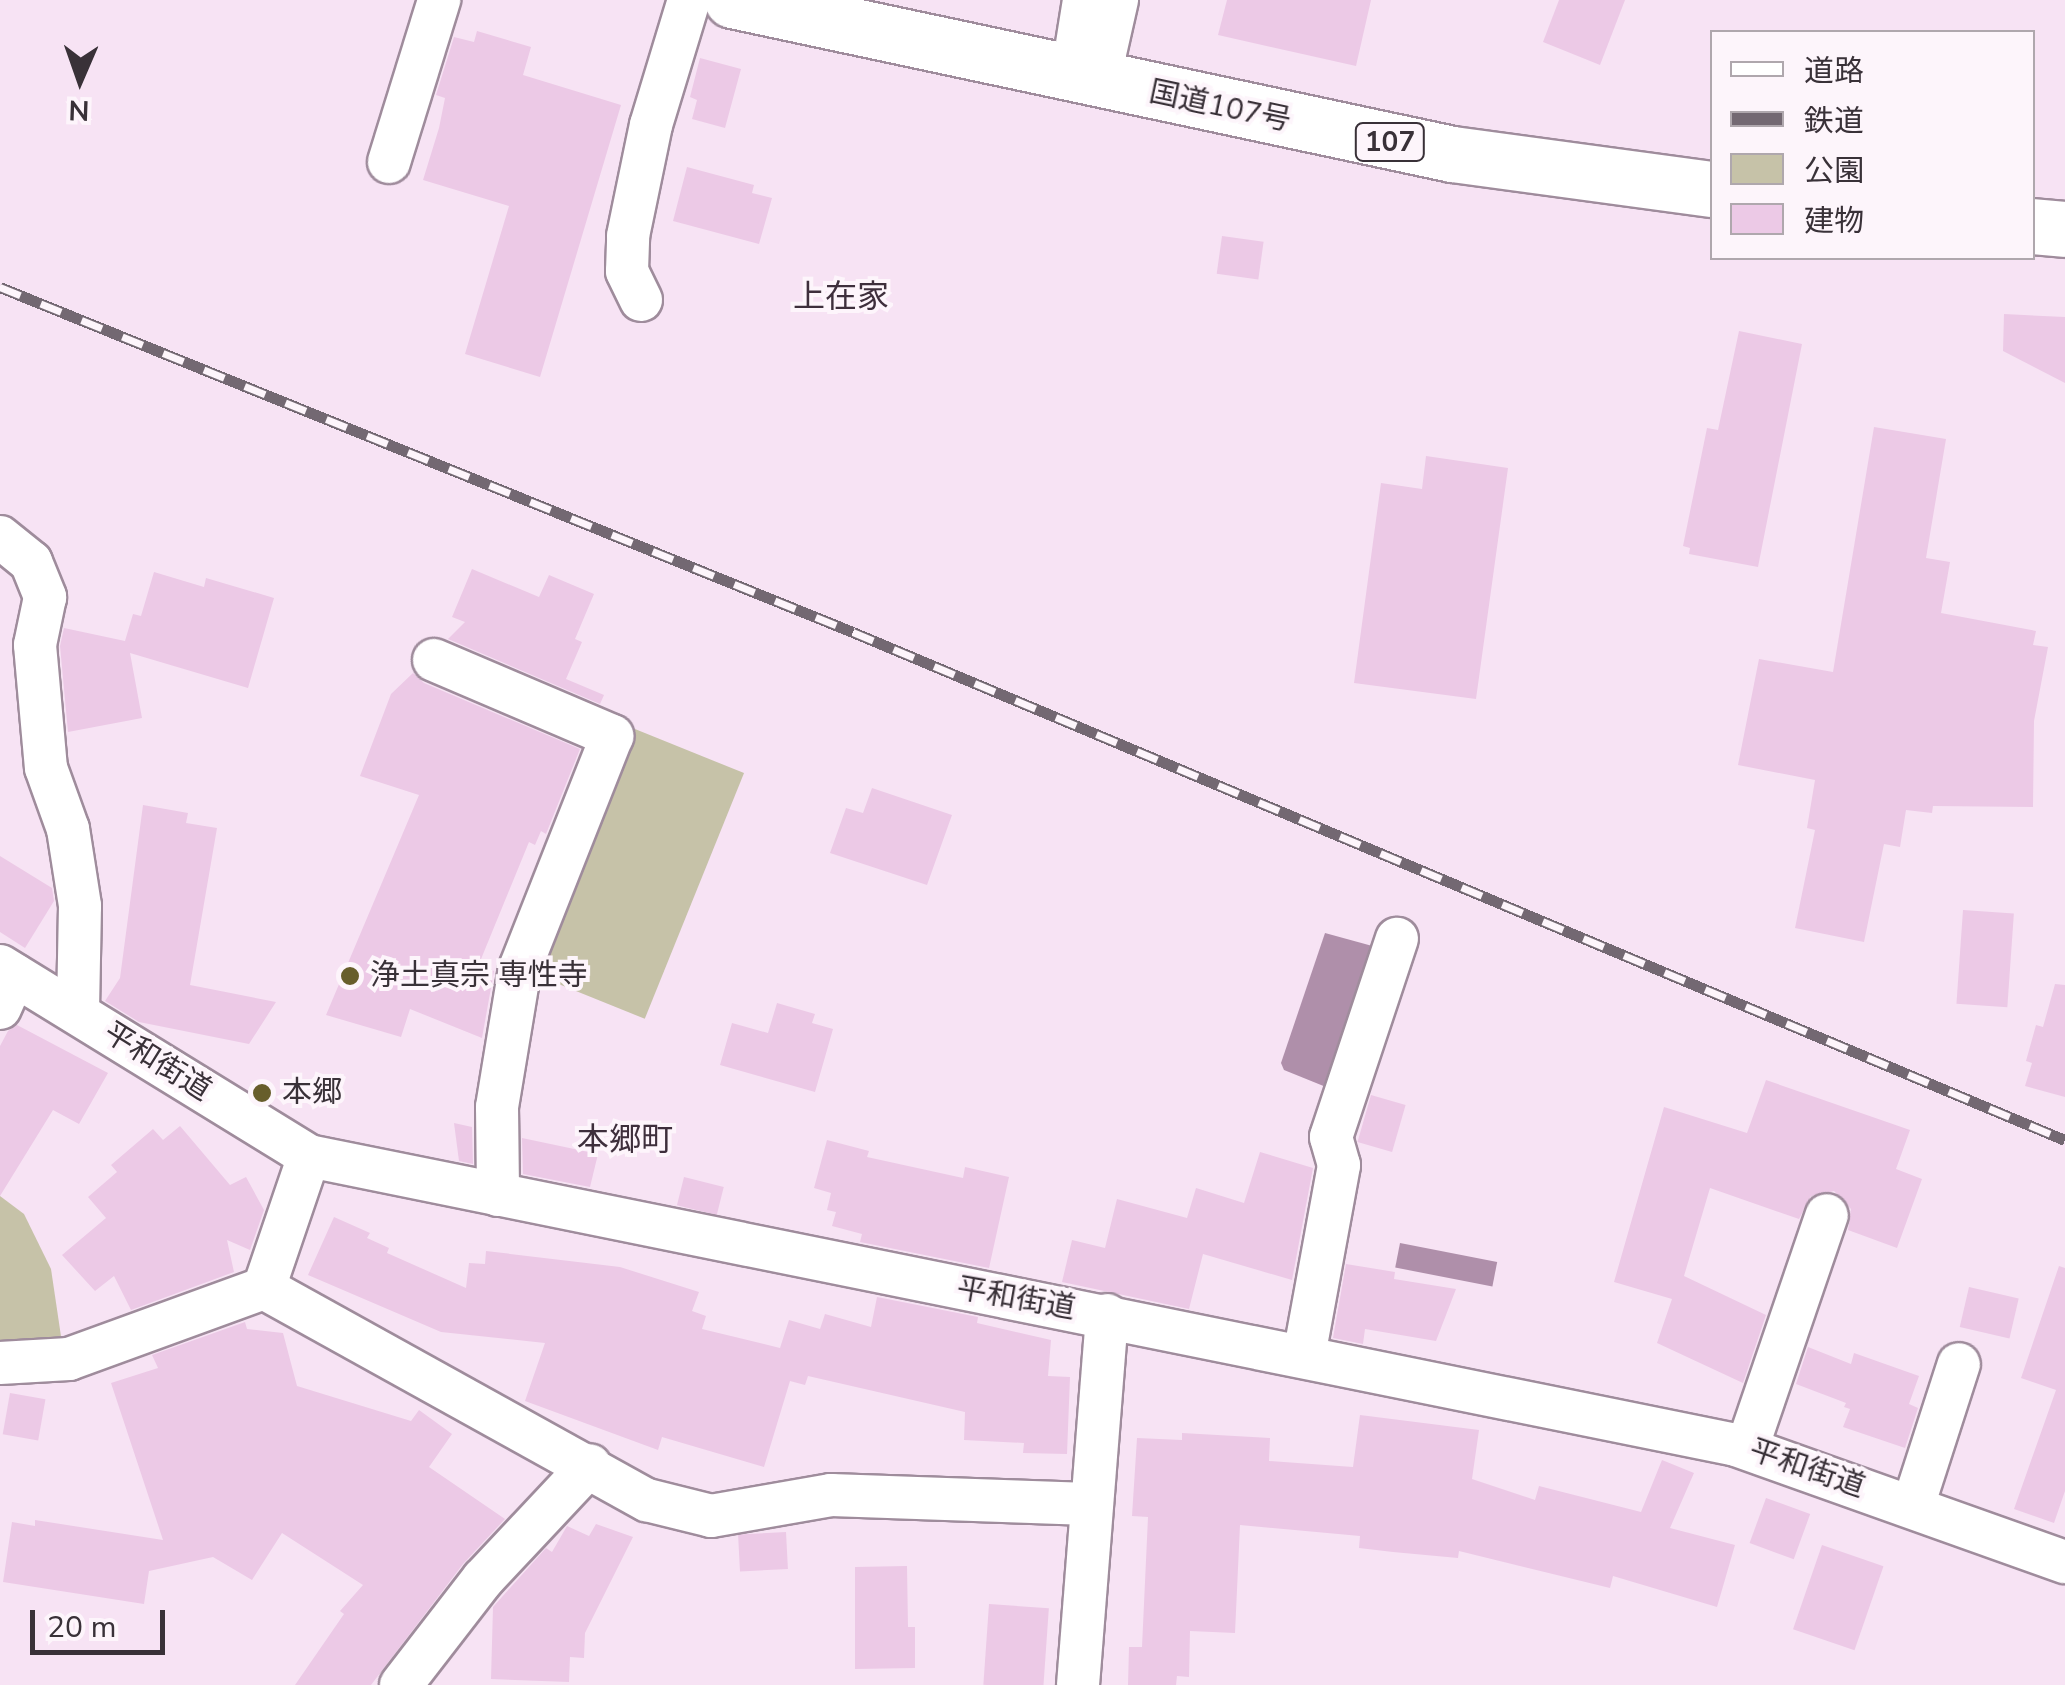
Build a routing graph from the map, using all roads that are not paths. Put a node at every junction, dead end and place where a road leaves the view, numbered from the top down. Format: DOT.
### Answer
graph roads {
  1 [pos="439,0"];
  2 [pos="689,0"];
  3 [pos="732,0"];
  4 [pos="1084,0"];
  5 [pos="1117,0"];
  6 [pos="1085,77"];
  7 [pos="389,162"];
  8 [pos="1710,189"];
  9 [pos="2035,226"];
  10 [pos="2065,230"];
  11 [pos="641,300"];
  12 [pos="0,536"];
  13 [pos="434,660"];
  14 [pos="1396,939"];
  15 [pos="5,983"];
  16 [pos="78,1013"];
  17 [pos="309,1156"];
  18 [pos="498,1195"];
  19 [pos="1827,1215"];
  20 [pos="264,1288"];
  21 [pos="1107,1316"];
  22 [pos="1304,1356"];
  23 [pos="0,1363"];
  24 [pos="1959,1364"];
  25 [pos="1746,1448"];
  26 [pos="590,1465"];
  27 [pos="1089,1504"];
  28 [pos="1913,1506"];
  29 [pos="2065,1562"];
  30 [pos="402,1685"];
  31 [pos="1078,1685"];
  1 -- 7 [label="street"];
  2 -- 11 [label="street"];
  3 -- 6 [label="highway, 国道107号 / 107"];
  4 -- 6 [label="street"];
  5 -- 6 [label="street"];
  6 -- 8 [label="highway, 国道107号 / 107"];
  9 -- 10 [label="highway"];
  12 -- 16 [label="street"];
  13 -- 18 [label="street"];
  14 -- 22 [label="street"];
  15 -- 16 [label="street, 平和街道"];
  16 -- 17 [label="street, 平和街道"];
  17 -- 18 [label="street, 平和街道"];
  17 -- 20 [label="street"];
  18 -- 21 [label="street, 平和街道"];
  19 -- 25 [label="street"];
  20 -- 23 [label="street"];
  20 -- 26 [label="street"];
  21 -- 22 [label="street, 平和街道"];
  21 -- 27 [label="street"];
  22 -- 25 [label="street, 平和街道"];
  24 -- 28 [label="street"];
  25 -- 28 [label="street, 平和街道"];
  26 -- 27 [label="street"];
  26 -- 30 [label="street"];
  27 -- 31 [label="street"];
  28 -- 29 [label="street, 平和街道"];
}
